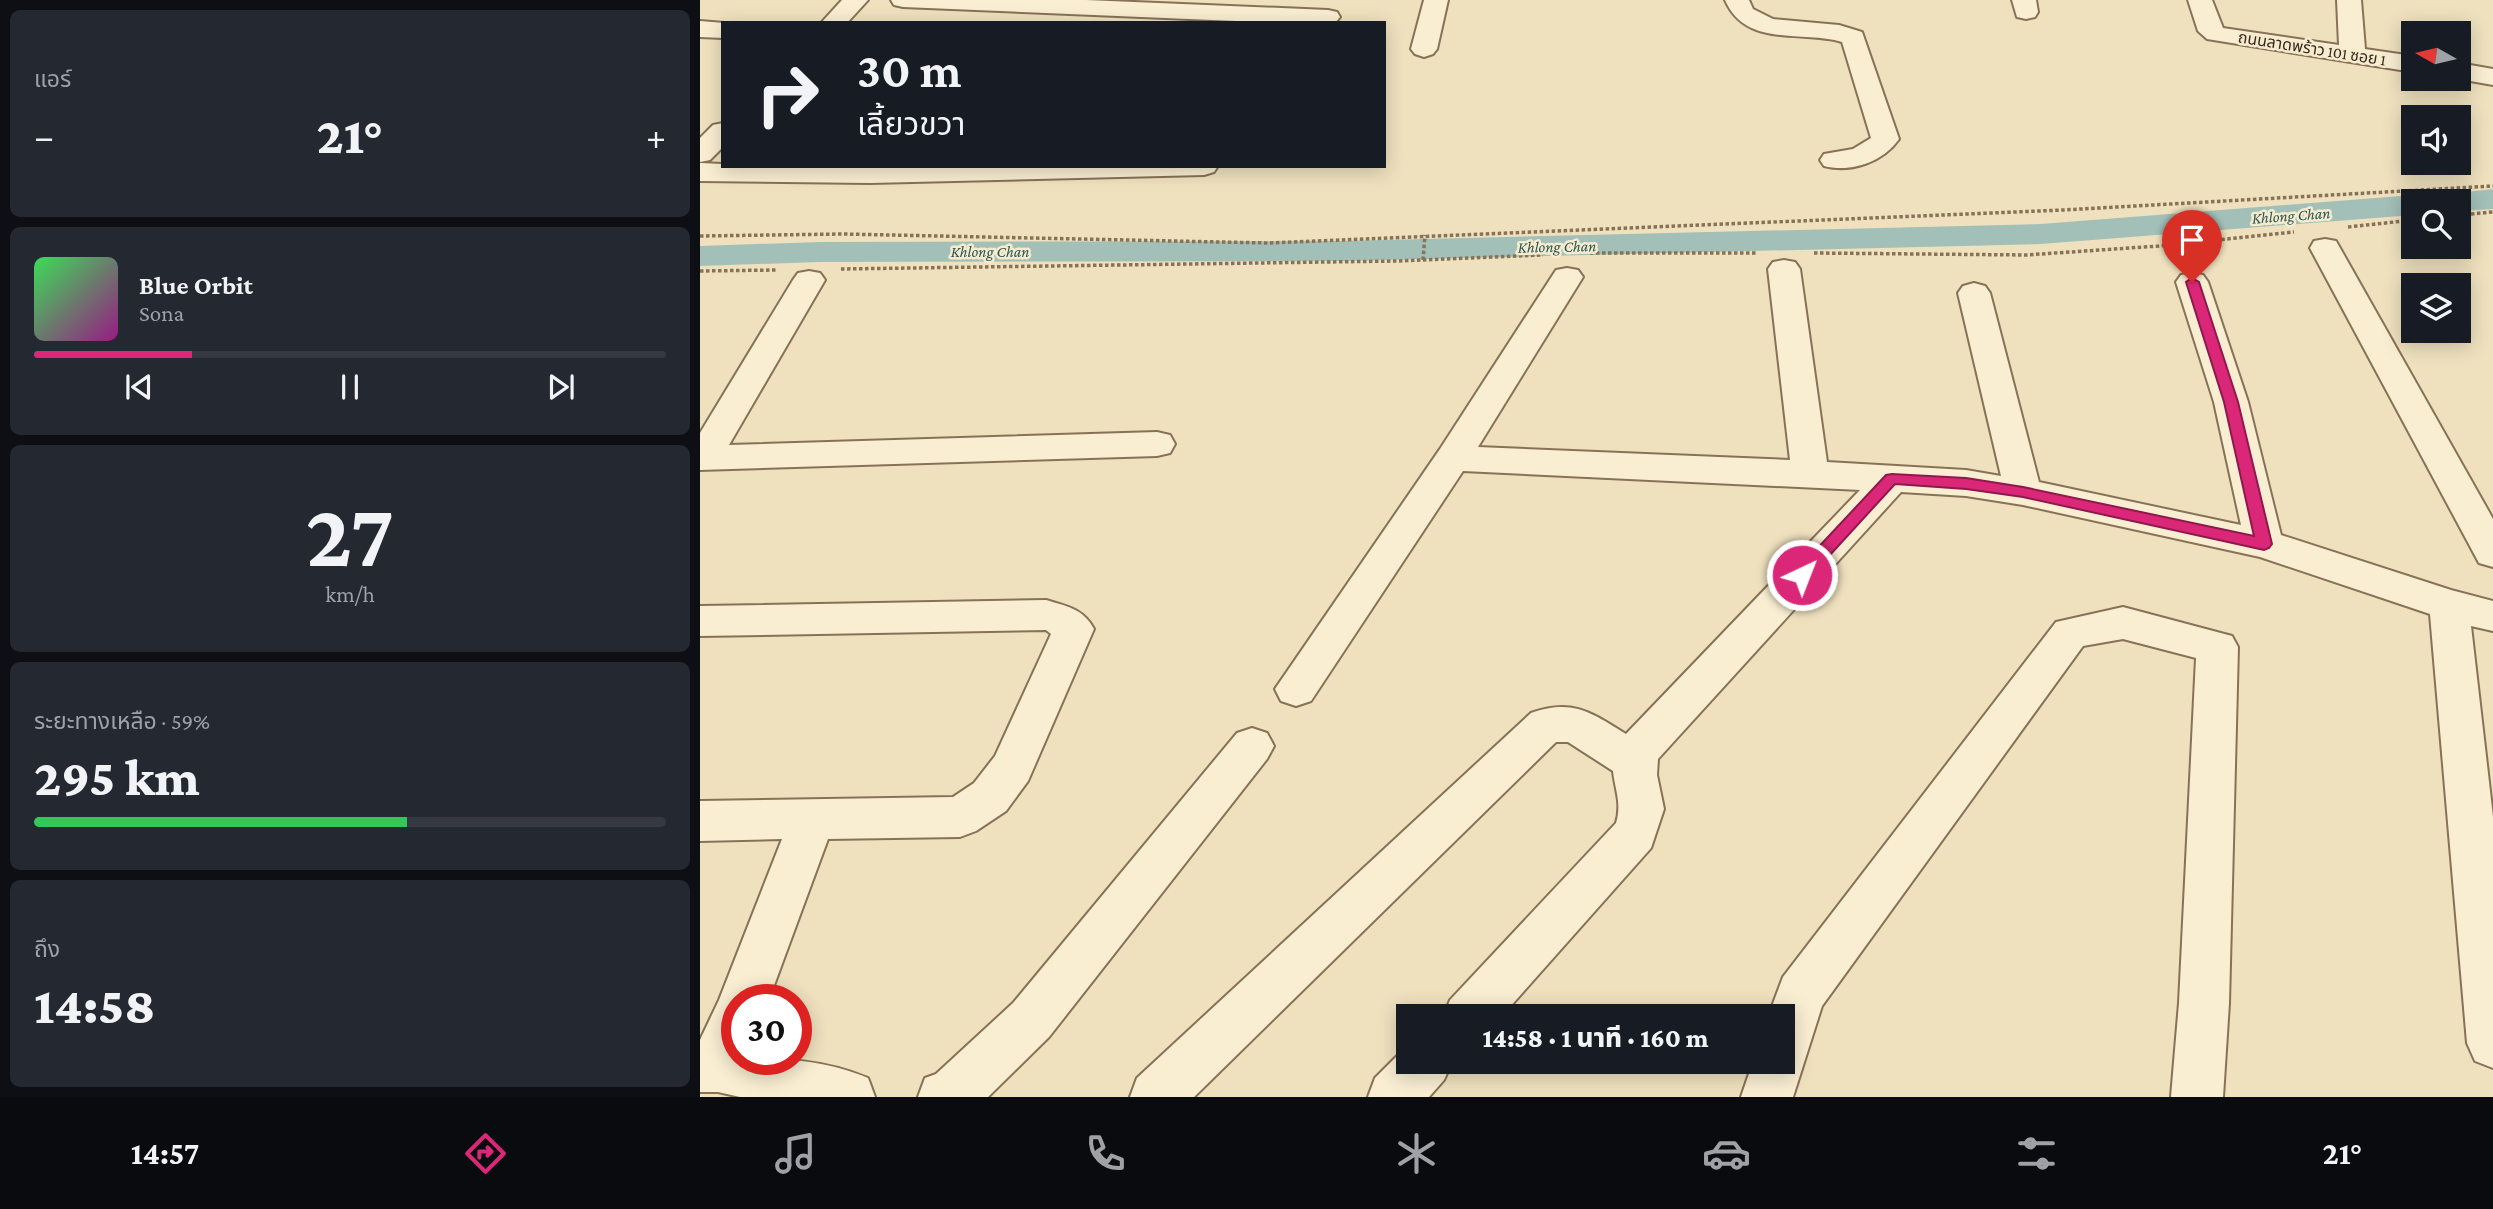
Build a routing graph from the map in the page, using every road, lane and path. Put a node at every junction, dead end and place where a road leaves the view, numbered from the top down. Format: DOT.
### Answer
graph roads {
  1 [pos="856,0"];
  2 [pos="903,0"];
  3 [pos="1436,0"];
  4 [pos="1737,0"];
  5 [pos="2200,0"];
  6 [pos="2349,0"];
  7 [pos="1011,9"];
  8 [pos="1172,11"];
  9 [pos="1330,13"];
  10 [pos="835,21"];
  11 [pos="700,29"];
  12 [pos="721,30"];
  13 [pos="1424,50"];
  14 [pos="2352,53"];
  15 [pos="2401,62"];
  16 [pos="2471,74"];
  17 [pos="2493,78"];
  18 [pos="721,133"];
  19 [pos="700,154"];
  20 [pos="1834,160"];
  21 [pos="1068,168"];
  22 [pos="874,170"];
  23 [pos="700,172"];
  24 [pos="2493,186"];
  25 [pos="2493,212"];
  26 [pos="2471,214"];
  27 [pos="1425,235"];
  28 [pos="700,236"];
  29 [pos="2325,248"];
  30 [pos="1423,260"];
  31 [pos="1784,269"];
  32 [pos="1567,276"];
  33 [pos="809,281"];
  34 [pos="2192,282"];
  35 [pos="1974,293"];
  36 [pos="1157,444"];
  37 [pos="702,458"];
  38 [pos="1453,458"];
  39 [pos="1810,474"];
  40 [pos="1892,479"];
  41 [pos="2023,492"];
  42 [pos="2264,544"];
  43 [pos="2493,553"];
  44 [pos="2449,605"];
  45 [pos="2493,616"];
  46 [pos="700,621"];
  47 [pos="1296,689"];
  48 [pos="1252,746"];
  49 [pos="1633,761"];
  50 [pos="812,820"];
  51 [pos="700,821"];
  52 [pos="2482,821"];
  53 [pos="750,984"];
  54 [pos="1480,1004"];
  55 [pos="1795,1012"];
  56 [pos="2493,1043"];
  57 [pos="721,1045"];
  58 [pos="709,1066"];
  59 [pos="1415,1074"];
  60 [pos="1775,1074"];
  61 [pos="849,1097"];
  62 [pos="944,1097"];
  63 [pos="1156,1097"];
  64 [pos="1394,1097"];
  65 [pos="1768,1097"];
  66 [pos="2197,1097"];
  1 -- 10 [label="street"];
  2 -- 7 [label="street"];
  3 -- 13 [label="street"];
  4 -- 20 [label="street"];
  5 -- 14 [label="street, ถนนลาดพร้าว 101 ซอย 1"];
  6 -- 14 [label="street"];
  7 -- 8 [label="street"];
  8 -- 9 [label="street"];
  11 -- 12 [label="street"];
  14 -- 15 [label="street, ถนนลาดพร้าว 101 ซอย 1"];
  16 -- 17 [label="street"];
  18 -- 19 [label="street"];
  21 -- 22 [label="street"];
  22 -- 23 [label="street"];
  24 -- 27 [label="path"];
  25 -- 26 [label="path"];
  27 -- 28 [label="path"];
  27 -- 30 [label="path"];
  29 -- 43 [label="street"];
  31 -- 39 [label="street"];
  32 -- 38 [label="street"];
  33 -- 37 [label="street"];
  34 -- 42 [label="street"];
  35 -- 41 [label="street"];
  36 -- 37 [label="street"];
  38 -- 39 [label="street"];
  38 -- 47 [label="street"];
  39 -- 40 [label="street"];
  40 -- 41 [label="street"];
  40 -- 49 [label="street"];
  41 -- 42 [label="street"];
  42 -- 44 [label="street"];
  44 -- 45 [label="street"];
  44 -- 52 [label="street"];
  46 -- 50 [label="street"];
  48 -- 62 [label="street"];
  49 -- 54 [label="street"];
  49 -- 63 [label="street"];
  50 -- 51 [label="street"];
  50 -- 53 [label="street"];
  52 -- 56 [label="street"];
  55 -- 66 [label="street"];
  57 -- 58 [label="street"];
  58 -- 61 [label="street"];
  59 -- 64 [label="street"];
  60 -- 65 [label="street"];
}
